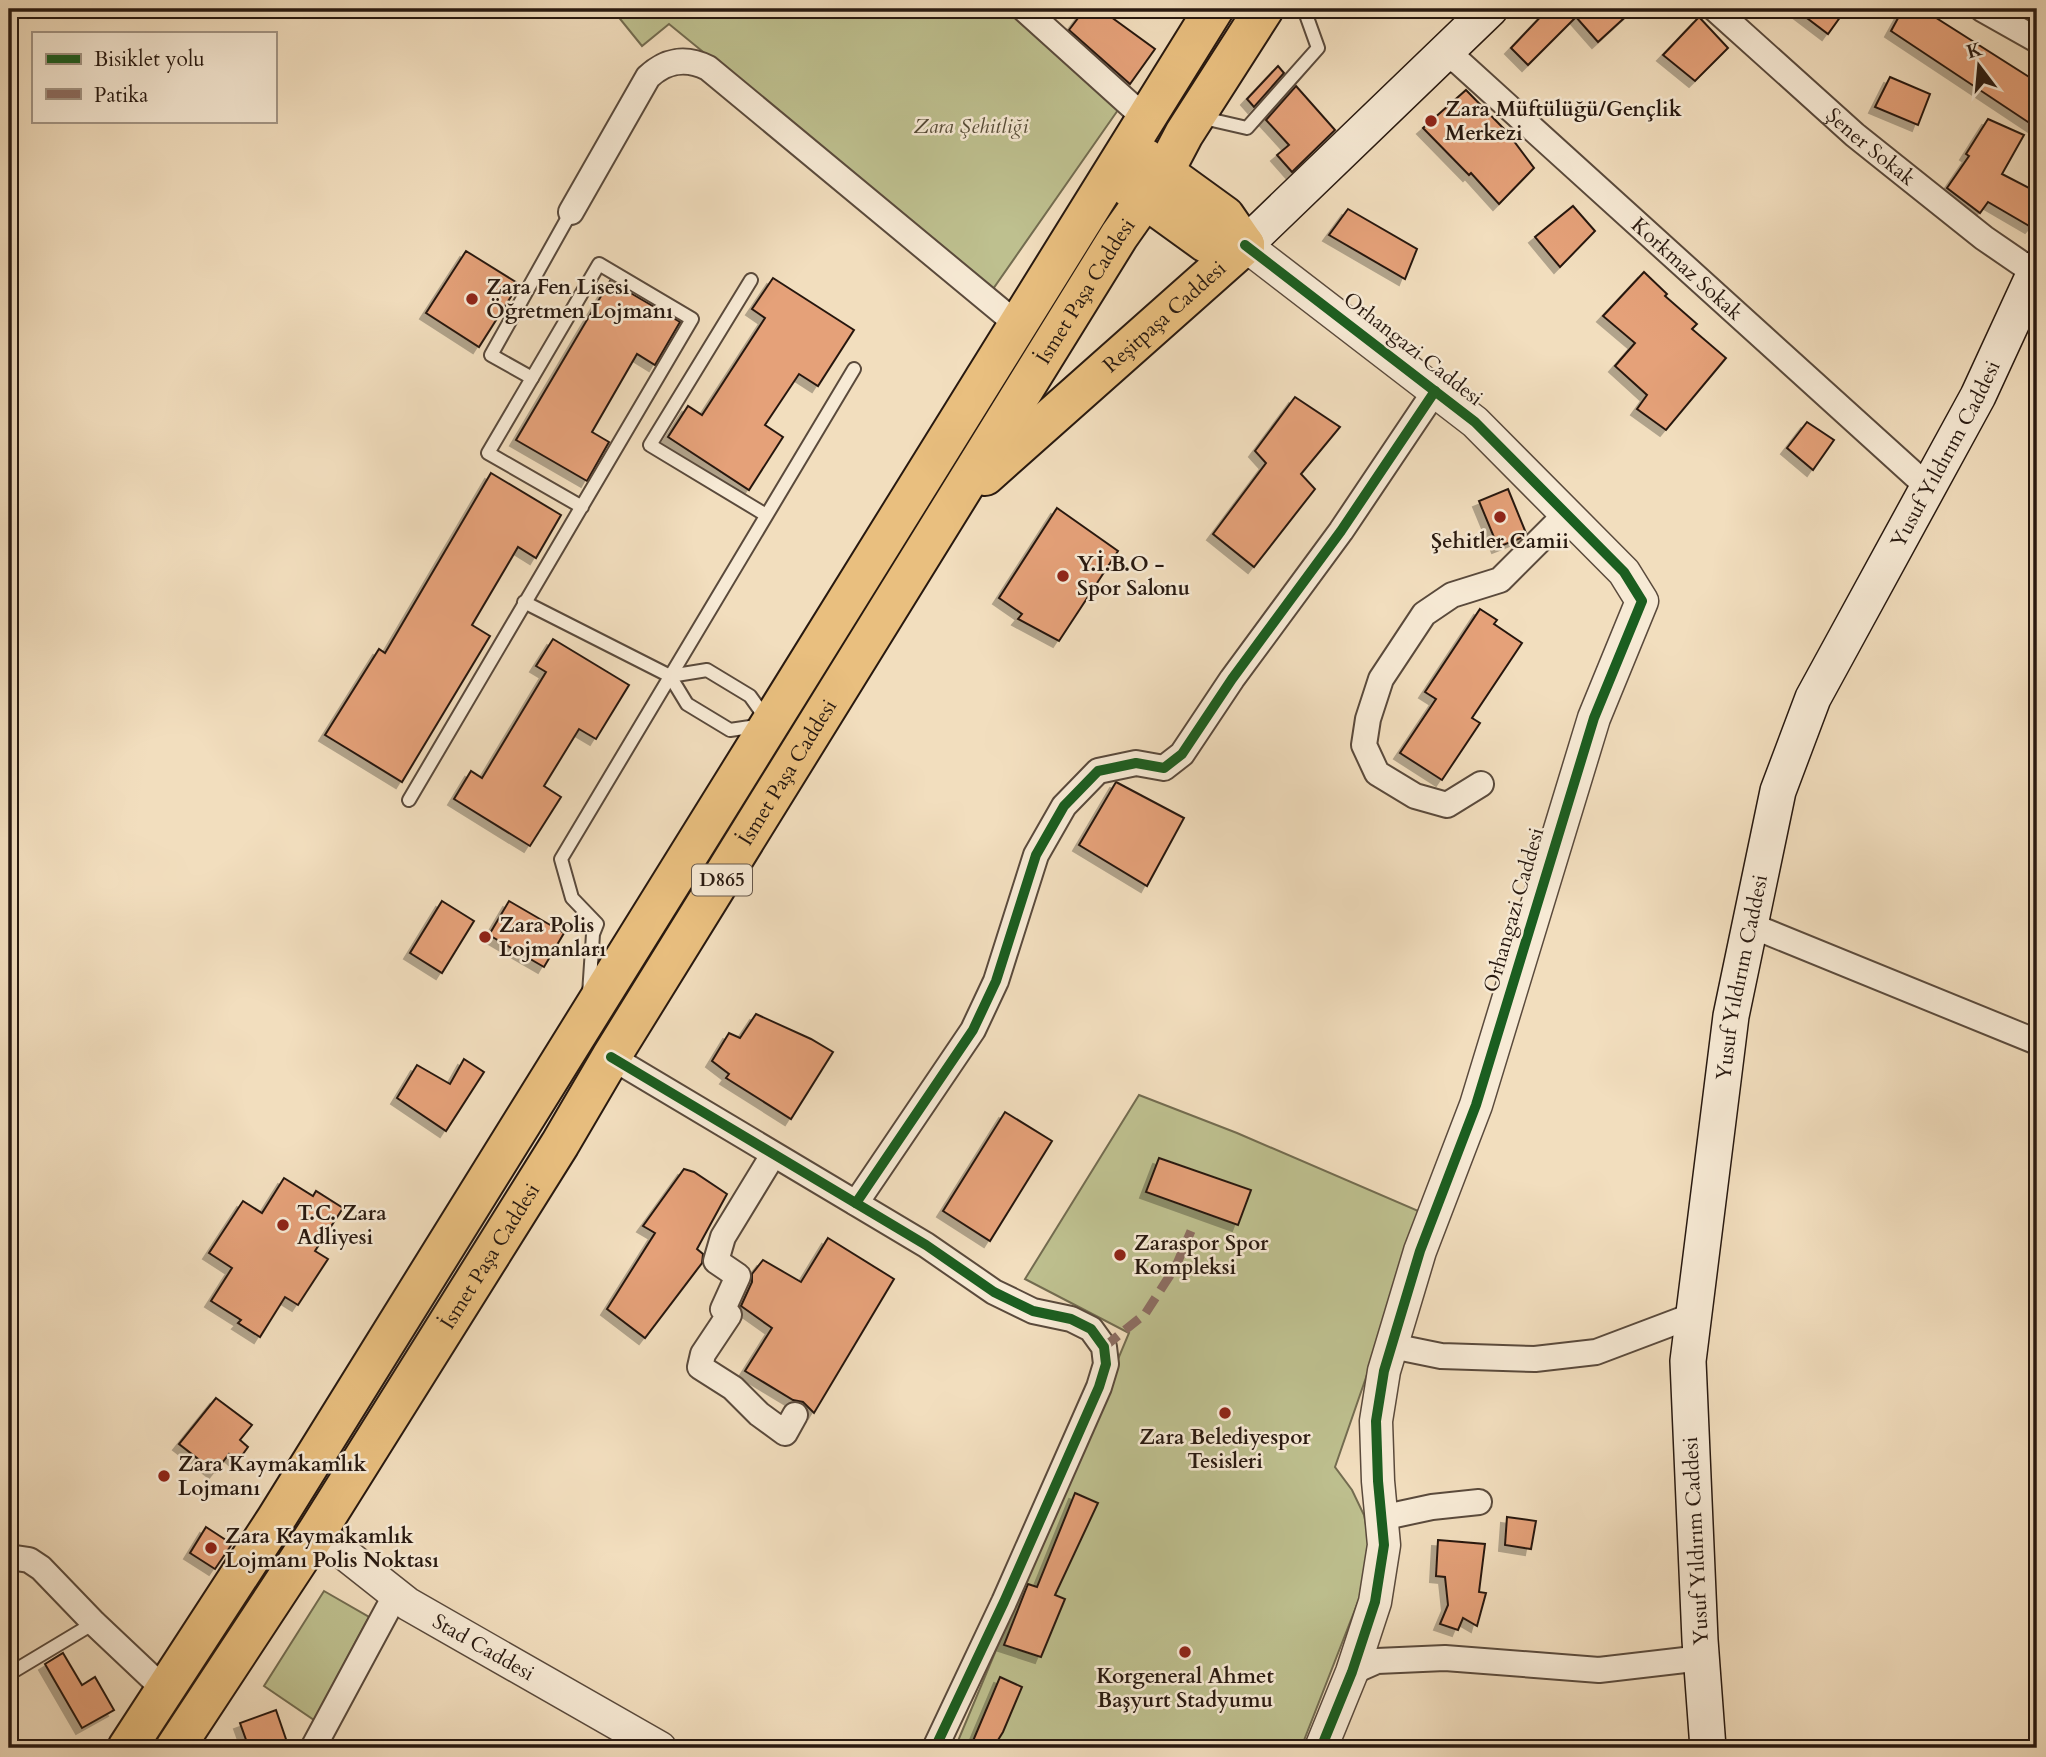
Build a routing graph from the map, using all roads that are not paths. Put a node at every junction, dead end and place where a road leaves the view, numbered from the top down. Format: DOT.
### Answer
graph roads {
  1 [pos="1024,9"];
  2 [pos="1214,9"];
  3 [pos="1264,9"];
  4 [pos="1304,9"];
  5 [pos="1490,9"];
  6 [pos="1715,9"];
  7 [pos="1982,9"];
  8 [pos="2037,40"];
  9 [pos="1445,54"];
  10 [pos="1195,117"];
  11 [pos="1128,147"];
  12 [pos="1154,185"];
  13 [pos="571,212"];
  14 [pos="1245,245"];
  15 [pos="751,280"];
  16 [pos="2033,289"];
  17 [pos="1018,325"];
  18 [pos="854,369"];
  19 [pos="532,378"];
  20 [pos="1435,391"];
  21 [pos="1928,487"];
  22 [pos="953,505"];
  23 [pos="582,507"];
  24 [pos="1566,514"];
  25 [pos="766,515"];
  26 [pos="524,602"];
  27 [pos="670,676"];
  28 [pos="770,724"];
  29 [pos="1481,784"];
  30 [pos="409,800"];
  31 [pos="1750,925"];
  32 [pos="587,1018"];
  33 [pos="2037,1042"];
  34 [pos="611,1057"];
  35 [pos="773,1155"];
  36 [pos="856,1203"];
  37 [pos="1694,1315"];
  38 [pos="1392,1346"];
  39 [pos="795,1415"];
  40 [pos="1479,1502"];
  41 [pos="1381,1518"];
  42 [pos="317,1532"];
  43 [pos="9,1557"];
  44 [pos="396,1594"];
  45 [pos="93,1623"];
  46 [pos="1702,1658"];
  47 [pos="1352,1672"];
  48 [pos="9,1674"];
  49 [pos="166,1691"];
  50 [pos="625,1740"];
  51 [pos="320,1746"];
  52 [pos="127,1748"];
  53 [pos="175,1748"];
  54 [pos="660,1748"];
  55 [pos="935,1748"];
  56 [pos="1321,1748"];
  57 [pos="1708,1748"];
  1 -- 11 [label="street"];
  2 -- 11 [label="highway, İsmet Paşa Caddesi / D865"];
  3 -- 10 [label="highway, İsmet Paşa Caddesi / D865"];
  4 -- 10 [label="lane"];
  5 -- 9 [label="main road, Reşitpaşa Caddesi"];
  6 -- 16 [label="street, Şener Sokak"];
  7 -- 8 [label="street"];
  9 -- 14 [label="main road, Reşitpaşa Caddesi"];
  9 -- 21 [label="street, Korkmaz Sokak"];
  10 -- 12 [label="highway, İsmet Paşa Caddesi / D865"];
  11 -- 12 [label="highway"];
  11 -- 17 [label="highway, İsmet Paşa Caddesi / D865"];
  12 -- 14 [label="highway"];
  12 -- 22 [label="highway, İsmet Paşa Caddesi / D865"];
  13 -- 17 [label="street"];
  13 -- 19 [label="lane"];
  14 -- 20 [label="street, Orhangazi Caddesi"];
  14 -- 22 [label="highway, Reşitpaşa Caddesi"];
  15 -- 25 [label="lane"];
  16 -- 21 [label="main road, Yusuf Yıldırım Caddesi"];
  17 -- 28 [label="highway, İsmet Paşa Caddesi / D865"];
  18 -- 25 [label="lane"];
  19 -- 23 [label="lane"];
  19 -- 23 [label="lane"];
  20 -- 24 [label="street, Orhangazi Caddesi"];
  20 -- 36 [label="street"];
  21 -- 31 [label="main road, Yusuf Yıldırım Caddesi"];
  22 -- 34 [label="highway, İsmet Paşa Caddesi / D865"];
  23 -- 26 [label="lane"];
  24 -- 29 [label="street"];
  24 -- 38 [label="street, Orhangazi Caddesi"];
  25 -- 27 [label="lane"];
  26 -- 27 [label="lane"];
  26 -- 30 [label="lane"];
  27 -- 28 [label="lane"];
  27 -- 28 [label="lane"];
  27 -- 32 [label="lane"];
  28 -- 32 [label="highway, İsmet Paşa Caddesi / D865"];
  31 -- 33 [label="street"];
  31 -- 37 [label="main road, Yusuf Yıldırım Caddesi"];
  32 -- 49 [label="highway, İsmet Paşa Caddesi / D865"];
  34 -- 35 [label="street"];
  34 -- 42 [label="highway, İsmet Paşa Caddesi / D865"];
  35 -- 36 [label="street"];
  35 -- 39 [label="street"];
  36 -- 55 [label="street"];
  37 -- 38 [label="street"];
  37 -- 46 [label="main road, Yusuf Yıldırım Caddesi"];
  38 -- 41 [label="street, Orhangazi Caddesi"];
  40 -- 41 [label="street"];
  41 -- 47 [label="street, Orhangazi Caddesi"];
  42 -- 44 [label="street, Stad Caddesi"];
  42 -- 53 [label="highway, İsmet Paşa Caddesi / D865"];
  43 -- 45 [label="street"];
  44 -- 50 [label="street, Stad Caddesi"];
  44 -- 51 [label="street"];
  45 -- 48 [label="lane"];
  45 -- 49 [label="street"];
  46 -- 47 [label="street"];
  46 -- 57 [label="main road, Yusuf Yıldırım Caddesi"];
  47 -- 56 [label="street, Orhangazi Caddesi"];
  49 -- 52 [label="highway, İsmet Paşa Caddesi / D865"];
  50 -- 54 [label="street, Stad Caddesi"];
}
